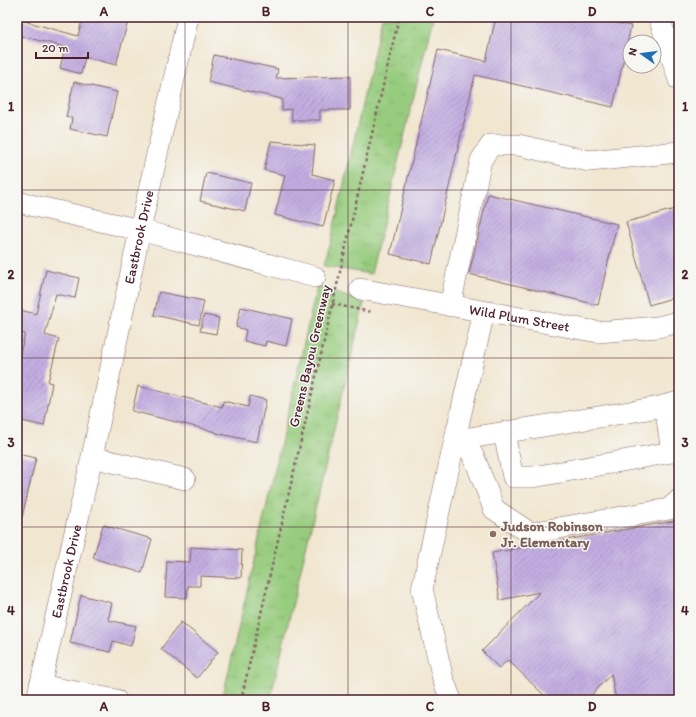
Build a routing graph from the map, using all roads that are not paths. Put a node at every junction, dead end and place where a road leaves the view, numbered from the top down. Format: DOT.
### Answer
graph roads {
  1 [pos="188,17"];
  2 [pos="659,17"];
  3 [pos="679,80"];
  4 [pos="679,152"];
  5 [pos="17,202"];
  6 [pos="140,230"];
  7 [pos="315,277"];
  8 [pos="360,290"];
  9 [pos="450,306"];
  10 [pos="484,312"];
  11 [pos="678,325"];
  12 [pos="672,404"];
  13 [pos="504,433"];
  14 [pos="460,434"];
  15 [pos="92,457"];
  16 [pos="185,480"];
  17 [pos="679,500"];
  18 [pos="38,692"];
  19 [pos="116,700"];
  20 [pos="451,700"];
  1 -- 6 [label="street, Eastbrook Drive"];
  2 -- 3 [label="street"];
  4 -- 9 [label="street"];
  5 -- 6 [label="street"];
  6 -- 7 [label="street"];
  6 -- 15 [label="street, Eastbrook Drive"];
  8 -- 9 [label="street, Wild Plum Street"];
  9 -- 10 [label="street, Wild Plum Street"];
  10 -- 11 [label="street, Wild Plum Street"];
  10 -- 14 [label="street"];
  12 -- 13 [label="street"];
  12 -- 13 [label="street"];
  13 -- 14 [label="street"];
  14 -- 17 [label="street"];
  14 -- 20 [label="street"];
  15 -- 16 [label="street"];
  15 -- 18 [label="street, Eastbrook Drive"];
  18 -- 19 [label="street, Eastbrook Drive"];
}
